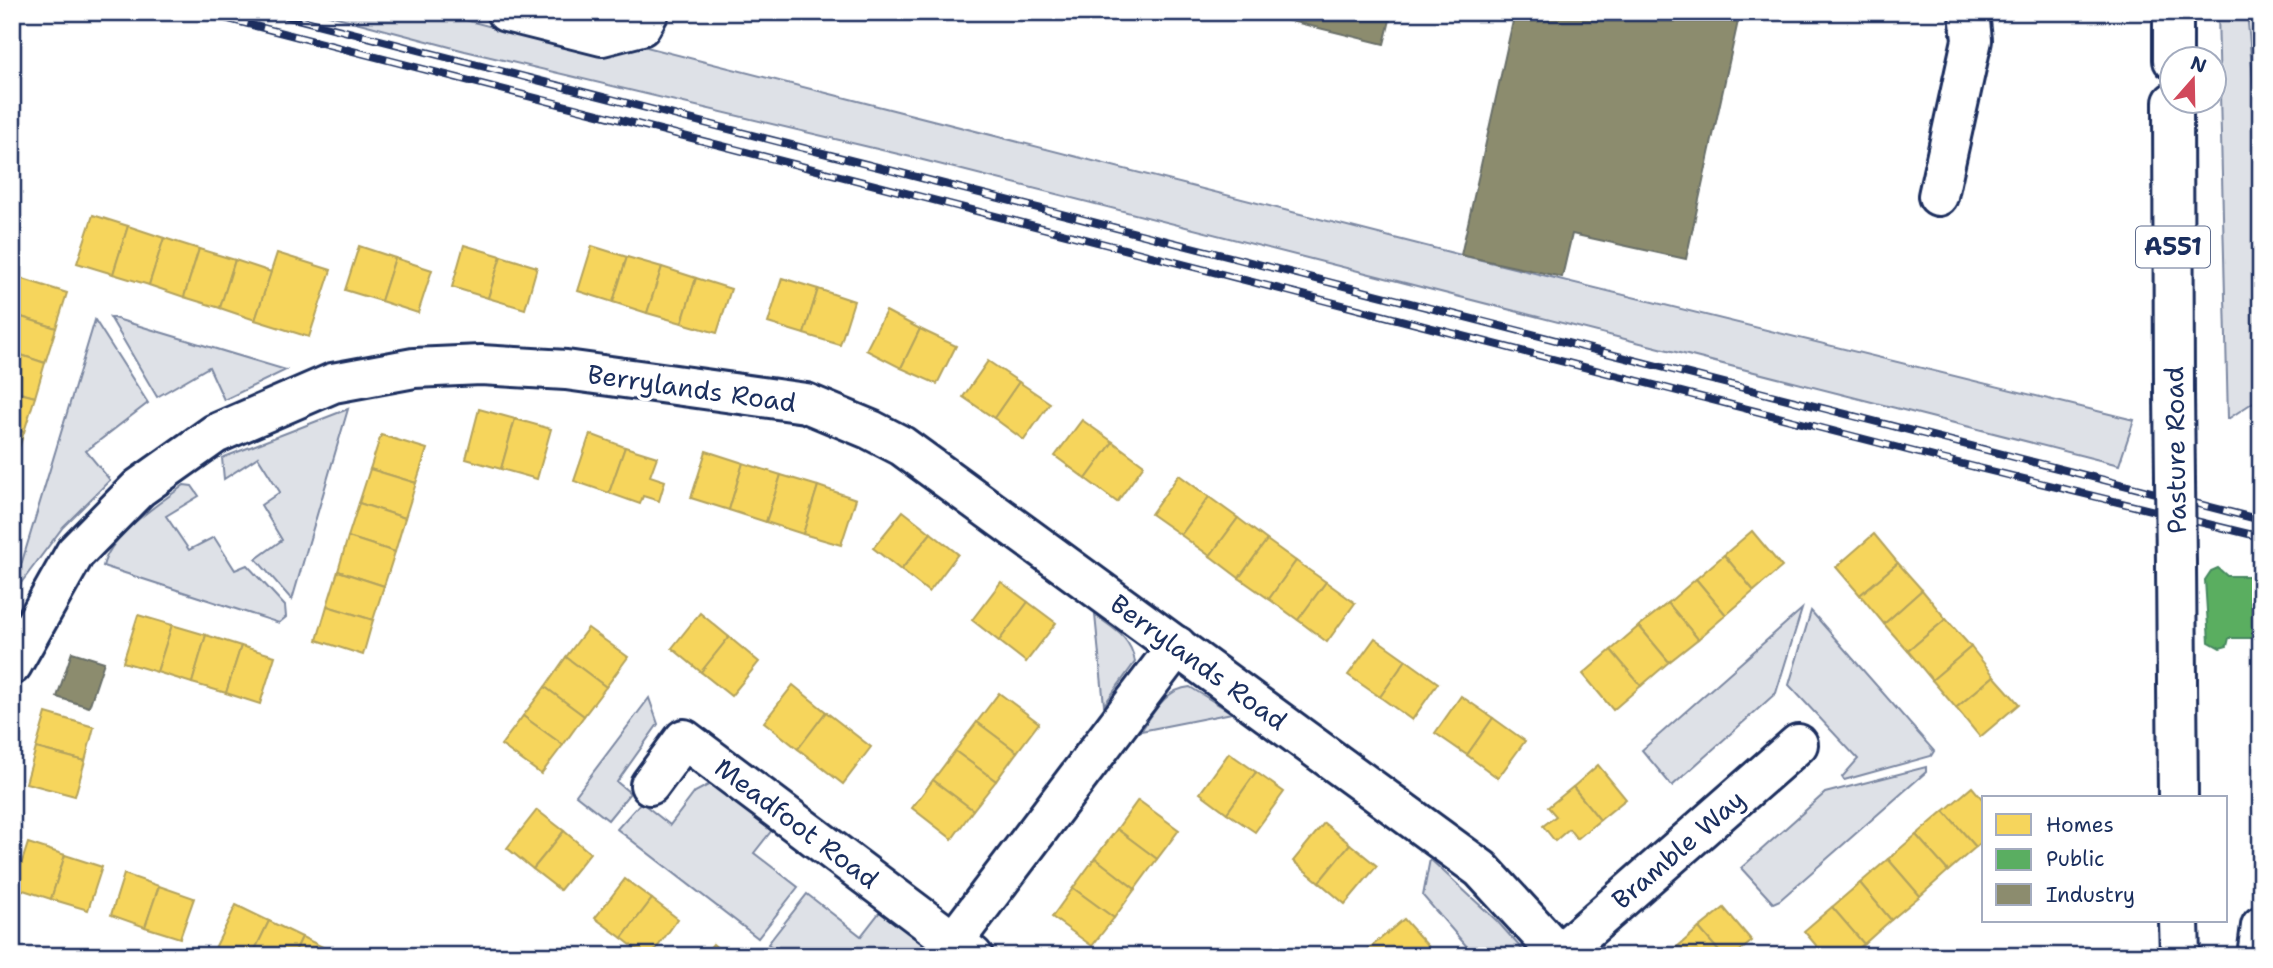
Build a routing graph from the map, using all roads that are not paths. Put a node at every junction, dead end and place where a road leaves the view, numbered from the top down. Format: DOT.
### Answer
graph roads {
  1 [pos="506,12"];
  2 [pos="649,12"];
  3 [pos="1969,12"];
  4 [pos="2173,12"];
  5 [pos="2173,46"];
  6 [pos="2173,116"];
  7 [pos="1938,196"];
  8 [pos="1177,646"];
  9 [pos="12,665"];
  10 [pos="1798,744"];
  11 [pos="650,785"];
  12 [pos="2178,796"];
  13 [pos="2179,922"];
  14 [pos="2261,926"];
  15 [pos="964,948"];
  16 [pos="1560,955"];
  17 [pos="2180,956"];
  18 [pos="2257,956"];
  1 -- 2 [label="street"];
  3 -- 7 [label="street"];
  4 -- 5 [label="street"];
  6 -- 12 [label="street, Pasture Road / A551, bridge"];
  8 -- 9 [label="street, Berrylands Road"];
  8 -- 15 [label="street, Meadfoot Road"];
  8 -- 16 [label="street, Berrylands Road"];
  10 -- 16 [label="street, Bramble Way"];
  11 -- 15 [label="street, Meadfoot Road"];
  13 -- 17 [label="street"];
  14 -- 18 [label="street"];
}
